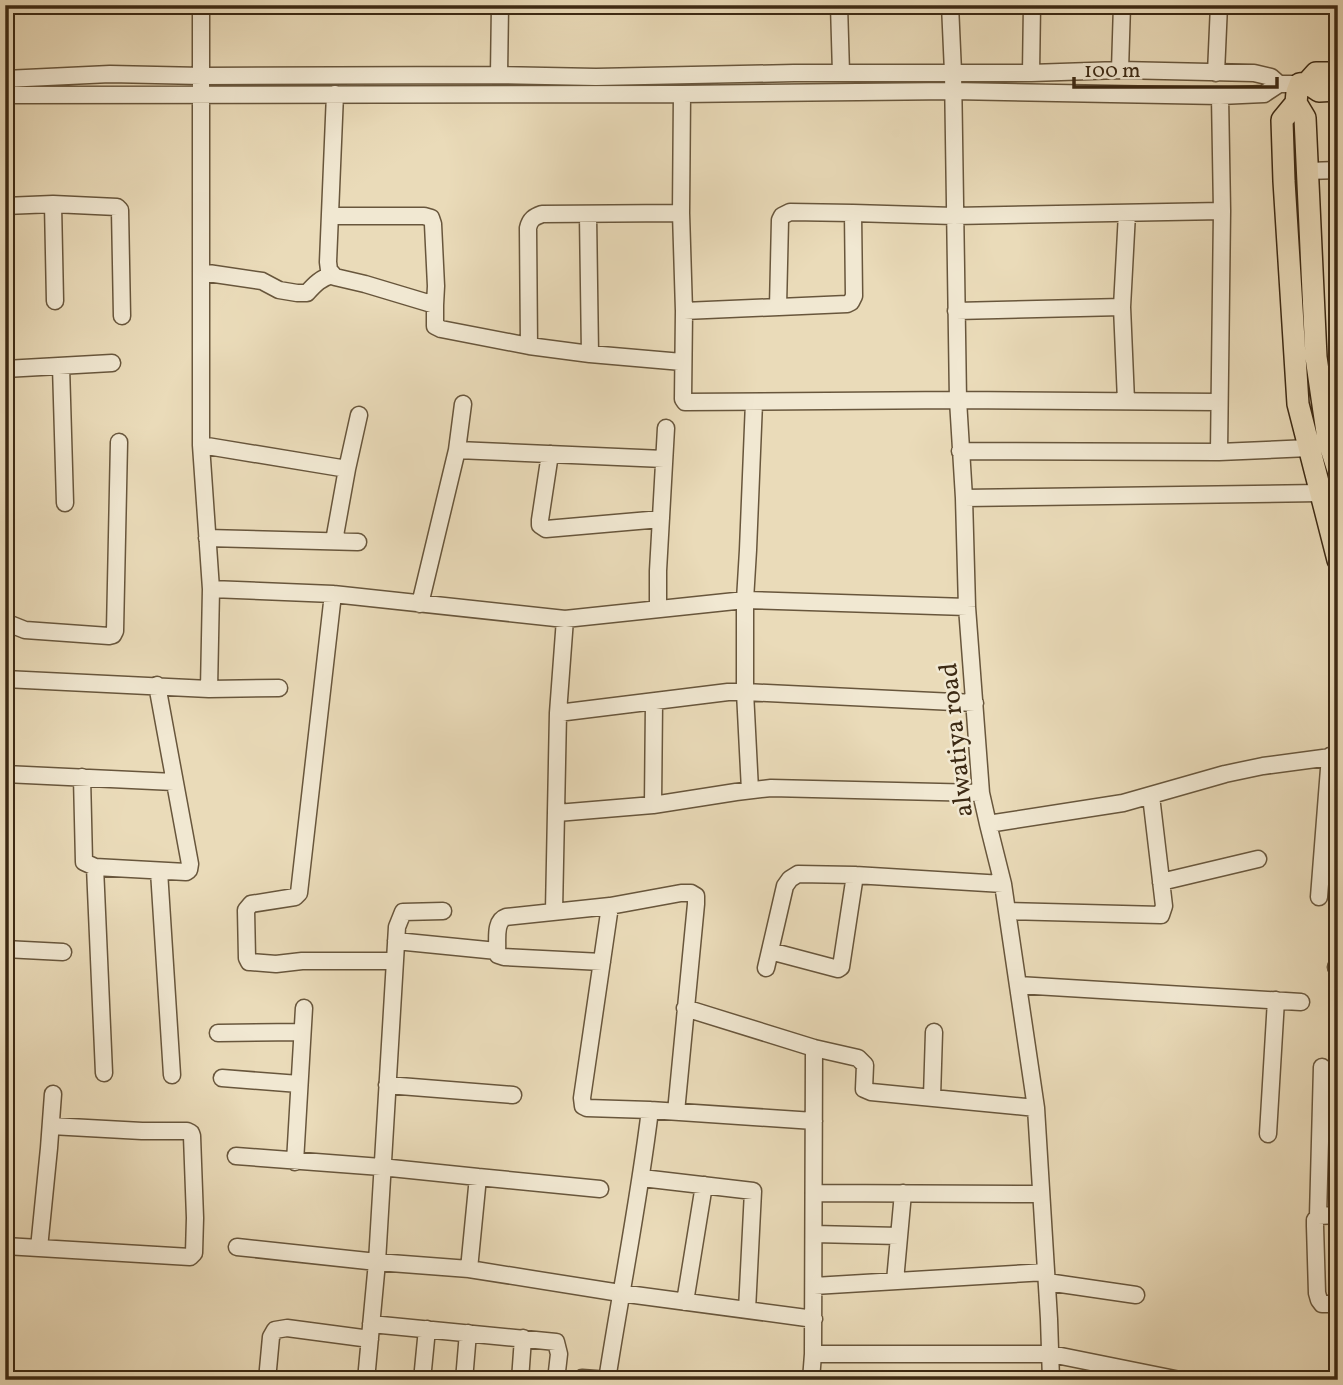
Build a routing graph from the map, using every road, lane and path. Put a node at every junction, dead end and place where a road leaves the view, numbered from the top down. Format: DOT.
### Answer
graph roads {
  1 [pos="201,5"];
  2 [pos="500,5"];
  3 [pos="839,5"];
  4 [pos="950,5"];
  5 [pos="1032,5"];
  6 [pos="1122,5"];
  7 [pos="1219,5"];
  8 [pos="1120,70"];
  9 [pos="953,72"];
  10 [pos="841,73"];
  11 [pos="1031,73"];
  12 [pos="1216,73"];
  13 [pos="1338,73"];
  14 [pos="499,75"];
  15 [pos="202,76"];
  16 [pos="5,79"];
  17 [pos="1295,89"];
  18 [pos="1338,90"];
  19 [pos="953,91"];
  20 [pos="201,94"];
  21 [pos="335,94"];
  22 [pos="682,94"];
  23 [pos="5,95"];
  24 [pos="1220,96"];
  25 [pos="1338,170"];
  26 [pos="1308,171"];
  27 [pos="53,204"];
  28 [pos="5,206"];
  29 [pos="1222,211"];
  30 [pos="681,213"];
  31 [pos="853,213"];
  32 [pos="1127,213"];
  33 [pos="588,215"];
  34 [pos="331,216"];
  35 [pos="954,216"];
  36 [pos="201,271"];
  37 [pos="332,275"];
  38 [pos="1313,280"];
  39 [pos="1290,283"];
  40 [pos="55,301"];
  41 [pos="435,305"];
  42 [pos="778,307"];
  43 [pos="1122,307"];
  44 [pos="684,311"];
  45 [pos="956,312"];
  46 [pos="122,316"];
  47 [pos="529,346"];
  48 [pos="590,355"];
  49 [pos="682,362"];
  50 [pos="112,363"];
  51 [pos="61,366"];
  52 [pos="5,369"];
  53 [pos="958,400"];
  54 [pos="1126,401"];
  55 [pos="754,402"];
  56 [pos="1218,402"];
  57 [pos="463,404"];
  58 [pos="359,415"];
  59 [pos="666,428"];
  60 [pos="119,442"];
  61 [pos="201,445"];
  62 [pos="1309,448"];
  63 [pos="457,450"];
  64 [pos="960,452"];
  65 [pos="1219,452"];
  66 [pos="550,454"];
  67 [pos="664,458"];
  68 [pos="347,469"];
  69 [pos="1314,469"];
  70 [pos="1338,470"];
  71 [pos="1320,493"];
  72 [pos="964,498"];
  73 [pos="65,503"];
  74 [pos="661,519"];
  75 [pos="207,538"];
  76 [pos="334,541"];
  77 [pos="358,542"];
  78 [pos="1338,560"];
  79 [pos="211,589"];
  80 [pos="332,594"];
  81 [pos="745,600"];
  82 [pos="420,604"];
  83 [pos="967,607"];
  84 [pos="657,609"];
  85 [pos="565,619"];
  86 [pos="5,622"];
  87 [pos="5,679"];
  88 [pos="157,685"];
  89 [pos="279,688"];
  90 [pos="209,689"];
  91 [pos="745,692"];
  92 [pos="654,702"];
  93 [pos="975,703"];
  94 [pos="558,713"];
  95 [pos="1334,756"];
  96 [pos="5,774"];
  97 [pos="82,777"];
  98 [pos="174,782"];
  99 [pos="750,790"];
  100 [pos="981,793"];
  101 [pos="1152,796"];
  102 [pos="653,805"];
  103 [pos="556,813"];
  104 [pos="988,824"];
  105 [pos="1258,859"];
  106 [pos="94,867"];
  107 [pos="159,871"];
  108 [pos="855,874"];
  109 [pos="1161,882"];
  110 [pos="1003,884"];
  111 [pos="1319,897"];
  112 [pos="610,906"];
  113 [pos="443,911"];
  114 [pos="554,911"];
  115 [pos="1007,911"];
  116 [pos="396,941"];
  117 [pos="5,949"];
  118 [pos="497,951"];
  119 [pos="770,951"];
  120 [pos="63,952"];
  121 [pos="395,961"];
  122 [pos="602,962"];
  123 [pos="766,968"];
  124 [pos="1018,985"];
  125 [pos="1276,1000"];
  126 [pos="1301,1002"];
  127 [pos="304,1008"];
  128 [pos="685,1009"];
  129 [pos="302,1032"];
  130 [pos="934,1032"];
  131 [pos="218,1033"];
  132 [pos="814,1048"];
  133 [pos="1322,1067"];
  134 [pos="104,1073"];
  135 [pos="172,1075"];
  136 [pos="222,1077"];
  137 [pos="299,1084"];
  138 [pos="387,1085"];
  139 [pos="53,1094"];
  140 [pos="513,1095"];
  141 [pos="932,1097"];
  142 [pos="1321,1099"];
  143 [pos="1338,1101"];
  144 [pos="1036,1108"];
  145 [pos="650,1110"];
  146 [pos="676,1112"];
  147 [pos="814,1121"];
  148 [pos="51,1126"];
  149 [pos="1268,1133"];
  150 [pos="236,1156"];
  151 [pos="295,1162"];
  152 [pos="381,1167"];
  153 [pos="478,1177"];
  154 [pos="642,1178"];
  155 [pos="704,1185"];
  156 [pos="600,1189"];
  157 [pos="814,1193"];
  158 [pos="903,1194"];
  159 [pos="1041,1194"];
  160 [pos="1338,1215"];
  161 [pos="1318,1216"];
  162 [pos="814,1234"];
  163 [pos="899,1236"];
  164 [pos="5,1246"];
  165 [pos="237,1247"];
  166 [pos="39,1248"];
  167 [pos="377,1262"];
  168 [pos="469,1269"];
  169 [pos="1046,1277"];
  170 [pos="895,1281"];
  171 [pos="814,1286"];
  172 [pos="620,1293"];
  173 [pos="1136,1295"];
  174 [pos="685,1302"];
  175 [pos="1338,1304"];
  176 [pos="747,1310"];
  177 [pos="814,1319"];
  178 [pos="428,1329"];
  179 [pos="370,1331"];
  180 [pos="468,1333"];
  181 [pos="523,1338"];
  182 [pos="813,1354"];
  183 [pos="1051,1354"];
  184 [pos="582,1378"];
  185 [pos="267,1380"];
  186 [pos="366,1380"];
  187 [pos="422,1380"];
  188 [pos="464,1380"];
  189 [pos="520,1380"];
  190 [pos="556,1380"];
  191 [pos="608,1380"];
  192 [pos="811,1380"];
  193 [pos="1051,1380"];
  194 [pos="1180,1380"];
  1 -- 15 [label="street"];
  2 -- 14 [label="street"];
  3 -- 10 [label="street"];
  4 -- 9 [label="street, alwatiya road"];
  5 -- 11 [label="street"];
  6 -- 8 [label="street"];
  7 -- 12 [label="street"];
  8 -- 11 [label="street"];
  8 -- 12 [label="street"];
  9 -- 10 [label="street"];
  9 -- 11 [label="street"];
  9 -- 19 [label="street, alwatiya road"];
  10 -- 14 [label="street"];
  12 -- 17 [label="street"];
  13 -- 17 [label="main road"];
  14 -- 15 [label="street"];
  15 -- 16 [label="street"];
  15 -- 20 [label="street"];
  17 -- 18 [label="main road"];
  17 -- 24 [label="street"];
  17 -- 26 [label="main road"];
  17 -- 39 [label="main road"];
  19 -- 22 [label="street"];
  19 -- 24 [label="street"];
  19 -- 35 [label="street, alwatiya road"];
  20 -- 21 [label="street"];
  20 -- 23 [label="street"];
  20 -- 36 [label="street"];
  21 -- 22 [label="street"];
  21 -- 34 [label="street"];
  22 -- 30 [label="street"];
  24 -- 29 [label="street"];
  25 -- 26 [label="street"];
  26 -- 38 [label="main road"];
  27 -- 28 [label="street"];
  27 -- 40 [label="street"];
  27 -- 46 [label="street"];
  29 -- 32 [label="street"];
  29 -- 56 [label="street"];
  30 -- 33 [label="street"];
  30 -- 44 [label="street"];
  31 -- 35 [label="street"];
  31 -- 42 [label="street"];
  31 -- 42 [label="street"];
  32 -- 35 [label="street"];
  32 -- 43 [label="street"];
  33 -- 47 [label="street"];
  33 -- 48 [label="street"];
  34 -- 37 [label="street"];
  34 -- 41 [label="street"];
  35 -- 45 [label="street, alwatiya road"];
  36 -- 37 [label="street"];
  36 -- 61 [label="street"];
  37 -- 41 [label="street"];
  38 -- 39 [label="main road"];
  38 -- 70 [label="main road"];
  39 -- 62 [label="main road"];
  41 -- 47 [label="street"];
  42 -- 44 [label="street"];
  43 -- 45 [label="street"];
  43 -- 54 [label="street"];
  44 -- 49 [label="street"];
  45 -- 53 [label="street, alwatiya road"];
  47 -- 48 [label="street"];
  48 -- 49 [label="street"];
  49 -- 55 [label="street"];
  50 -- 51 [label="street"];
  51 -- 52 [label="street"];
  51 -- 73 [label="street"];
  53 -- 54 [label="street"];
  53 -- 55 [label="street"];
  53 -- 64 [label="street, alwatiya road"];
  54 -- 56 [label="street"];
  55 -- 81 [label="street"];
  56 -- 65 [label="street"];
  57 -- 63 [label="street"];
  58 -- 68 [label="street"];
  59 -- 67 [label="street"];
  60 -- 86 [label="street"];
  61 -- 68 [label="street"];
  61 -- 75 [label="street"];
  62 -- 65 [label="street"];
  62 -- 69 [label="main road"];
  63 -- 66 [label="street"];
  63 -- 82 [label="street"];
  64 -- 65 [label="street"];
  64 -- 72 [label="street, alwatiya road"];
  66 -- 67 [label="street"];
  66 -- 74 [label="street"];
  67 -- 74 [label="street"];
  68 -- 76 [label="street"];
  69 -- 70 [label="street"];
  69 -- 71 [label="main road"];
  71 -- 72 [label="street"];
  71 -- 78 [label="main road"];
  72 -- 83 [label="street, alwatiya road"];
  74 -- 84 [label="street"];
  75 -- 76 [label="street"];
  75 -- 79 [label="street"];
  76 -- 77 [label="street"];
  79 -- 80 [label="street"];
  79 -- 90 [label="street"];
  80 -- 82 [label="street"];
  80 -- 121 [label="street"];
  81 -- 83 [label="street"];
  81 -- 84 [label="street"];
  81 -- 91 [label="street"];
  82 -- 85 [label="street"];
  83 -- 93 [label="street, alwatiya road"];
  84 -- 85 [label="street"];
  85 -- 94 [label="street"];
  87 -- 88 [label="street"];
  88 -- 90 [label="street"];
  88 -- 98 [label="street"];
  89 -- 90 [label="street"];
  91 -- 92 [label="street"];
  91 -- 93 [label="street"];
  91 -- 99 [label="street"];
  92 -- 94 [label="street"];
  92 -- 102 [label="street"];
  93 -- 100 [label="street, alwatiya road"];
  94 -- 103 [label="street"];
  95 -- 101 [label="street"];
  95 -- 111 [label="street"];
  96 -- 97 [label="street"];
  97 -- 98 [label="street"];
  97 -- 106 [label="street"];
  98 -- 107 [label="street"];
  99 -- 100 [label="street"];
  99 -- 102 [label="street"];
  100 -- 104 [label="street, alwatiya road"];
  101 -- 104 [label="street"];
  101 -- 109 [label="street"];
  102 -- 103 [label="street"];
  103 -- 114 [label="street"];
  104 -- 110 [label="street, alwatiya road"];
  105 -- 109 [label="street"];
  106 -- 107 [label="street"];
  106 -- 134 [label="street"];
  107 -- 135 [label="street"];
  108 -- 110 [label="street"];
  108 -- 119 [label="street"];
  108 -- 119 [label="street"];
  109 -- 115 [label="street"];
  110 -- 115 [label="street, alwatiya road"];
  112 -- 114 [label="street"];
  112 -- 122 [label="street"];
  112 -- 128 [label="street"];
  113 -- 116 [label="street"];
  114 -- 118 [label="street"];
  115 -- 124 [label="street, alwatiya road"];
  116 -- 118 [label="street"];
  116 -- 121 [label="street"];
  117 -- 120 [label="street"];
  118 -- 122 [label="street"];
  119 -- 123 [label="street"];
  121 -- 138 [label="street"];
  122 -- 145 [label="street"];
  124 -- 125 [label="street"];
  124 -- 144 [label="street, alwatiya road"];
  125 -- 126 [label="street"];
  125 -- 149 [label="street"];
  127 -- 129 [label="street"];
  128 -- 132 [label="street"];
  128 -- 146 [label="street"];
  129 -- 131 [label="street"];
  129 -- 137 [label="street"];
  130 -- 141 [label="street"];
  132 -- 141 [label="street"];
  132 -- 147 [label="street"];
  133 -- 142 [label="street"];
  136 -- 137 [label="street"];
  137 -- 151 [label="street"];
  138 -- 140 [label="street"];
  138 -- 152 [label="street"];
  139 -- 148 [label="street"];
  141 -- 144 [label="street"];
  142 -- 143 [label="street"];
  142 -- 161 [label="street"];
  144 -- 159 [label="street, alwatiya road"];
  145 -- 146 [label="street"];
  145 -- 154 [label="street"];
  146 -- 147 [label="street"];
  147 -- 157 [label="street"];
  148 -- 166 [label="street"];
  148 -- 166 [label="street"];
  150 -- 151 [label="street"];
  151 -- 152 [label="street"];
  152 -- 153 [label="street"];
  152 -- 167 [label="street"];
  153 -- 156 [label="street"];
  153 -- 168 [label="street"];
  154 -- 155 [label="street"];
  154 -- 172 [label="street"];
  155 -- 174 [label="street"];
  155 -- 176 [label="street"];
  157 -- 158 [label="street"];
  157 -- 162 [label="street"];
  158 -- 159 [label="street"];
  158 -- 163 [label="street"];
  159 -- 169 [label="street, alwatiya road"];
  160 -- 161 [label="street"];
  161 -- 175 [label="street"];
  162 -- 163 [label="street"];
  162 -- 171 [label="street"];
  163 -- 170 [label="street"];
  164 -- 166 [label="street"];
  165 -- 167 [label="street"];
  167 -- 168 [label="street"];
  167 -- 179 [label="street"];
  168 -- 172 [label="street"];
  169 -- 170 [label="street"];
  169 -- 173 [label="street"];
  169 -- 183 [label="street, alwatiya road"];
  170 -- 171 [label="street"];
  171 -- 177 [label="street"];
  172 -- 174 [label="street"];
  172 -- 191 [label="street"];
  174 -- 176 [label="street"];
  176 -- 177 [label="street"];
  177 -- 182 [label="street"];
  178 -- 179 [label="street"];
  178 -- 180 [label="street"];
  178 -- 187 [label="street"];
  179 -- 185 [label="street"];
  179 -- 186 [label="street"];
  180 -- 181 [label="street"];
  180 -- 188 [label="street"];
  181 -- 189 [label="street"];
  181 -- 190 [label="street"];
  182 -- 183 [label="street"];
  182 -- 192 [label="street"];
  183 -- 193 [label="street, alwatiya road"];
  183 -- 194 [label="street"];
  184 -- 191 [label="street"];
}
